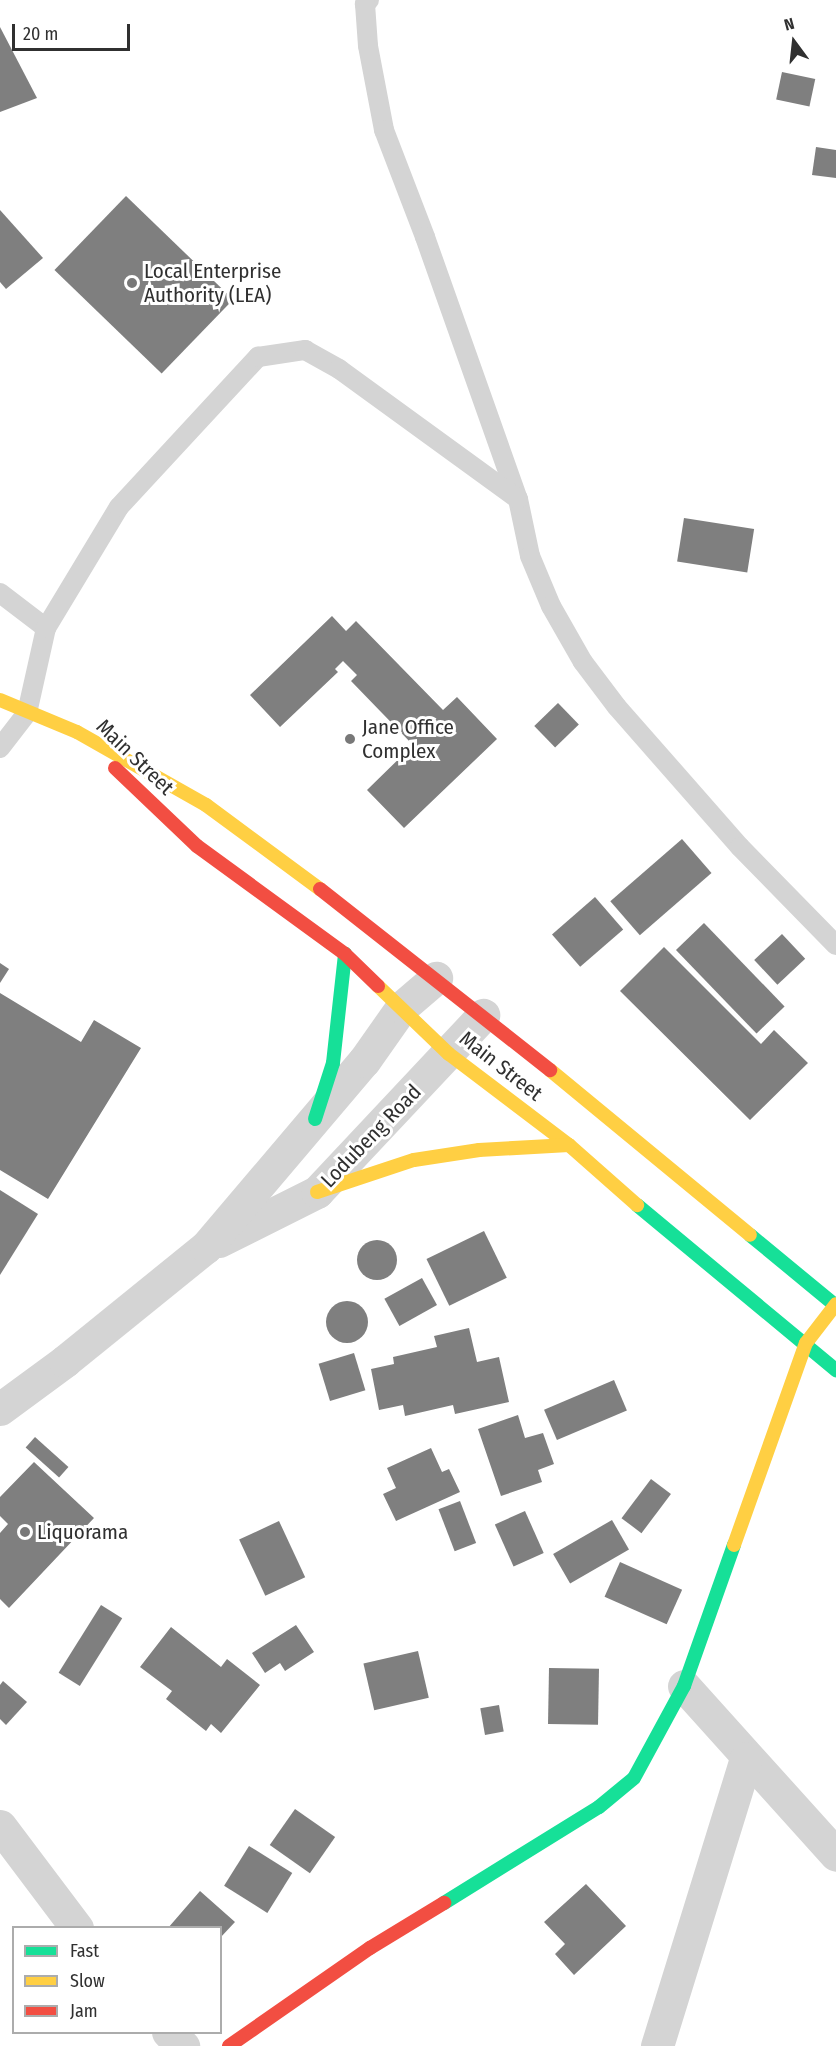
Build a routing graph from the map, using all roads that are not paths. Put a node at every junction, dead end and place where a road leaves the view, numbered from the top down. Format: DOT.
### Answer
graph roads {
  1 [pos="369,0"];
  2 [pos="518,499"];
  3 [pos="0,593"];
  4 [pos="46,628"];
  5 [pos="0,700"];
  6 [pos="27,713"];
  7 [pos="77,732"];
  8 [pos="0,748"];
  9 [pos="836,945"];
  10 [pos="345,954"];
  11 [pos="436,978"];
  12 [pos="402,1007"];
  13 [pos="483,1015"];
  14 [pos="449,1054"];
  15 [pos="315,1119"];
  16 [pos="569,1145"];
  17 [pos="317,1192"];
  18 [pos="206,1247"];
  19 [pos="836,1305"];
  20 [pos="806,1343"];
  21 [pos="836,1370"];
  22 [pos="0,1409"];
  23 [pos="684,1686"];
  24 [pos="747,1758"];
  25 [pos="0,1826"];
  26 [pos="836,1855"];
  27 [pos="75,1926"];
  28 [pos="170,2034"];
  29 [pos="183,2046"];
  30 [pos="229,2046"];
  31 [pos="657,2046"];
  1 -- 2 [label="lane"];
  2 -- 4 [label="lane"];
  2 -- 9 [label="lane"];
  3 -- 4 [label="lane"];
  4 -- 6 [label="lane"];
  5 -- 6 [label="main road"];
  6 -- 7 [label="main road"];
  6 -- 8 [label="lane"];
  7 -- 10 [label="main road, Main Street"];
  7 -- 11 [label="main road, Main Street"];
  10 -- 12 [label="main road, Main Street"];
  10 -- 15 [label="main road"];
  11 -- 12 [label="street, Lodubeng Road"];
  11 -- 13 [label="main road, Main Street"];
  12 -- 14 [label="main road, Main Street"];
  12 -- 15 [label="street, Lodubeng Road"];
  13 -- 14 [label="street, Lodubeng Road"];
  13 -- 19 [label="main road, Main Street"];
  14 -- 16 [label="main road, Main Street"];
  14 -- 17 [label="street, Lodubeng Road"];
  15 -- 18 [label="street, Lodubeng Road"];
  16 -- 17 [label="main road"];
  16 -- 20 [label="main road, Main Street"];
  17 -- 18 [label="street, Lodubeng Road"];
  18 -- 22 [label="street, Lodubeng Road"];
  19 -- 20 [label="main road"];
  20 -- 21 [label="main road, Main Street"];
  20 -- 23 [label="main road"];
  23 -- 24 [label="street"];
  23 -- 30 [label="main road"];
  24 -- 26 [label="street"];
  24 -- 31 [label="street"];
  25 -- 27 [label="street"];
  28 -- 29 [label="street"];
}
